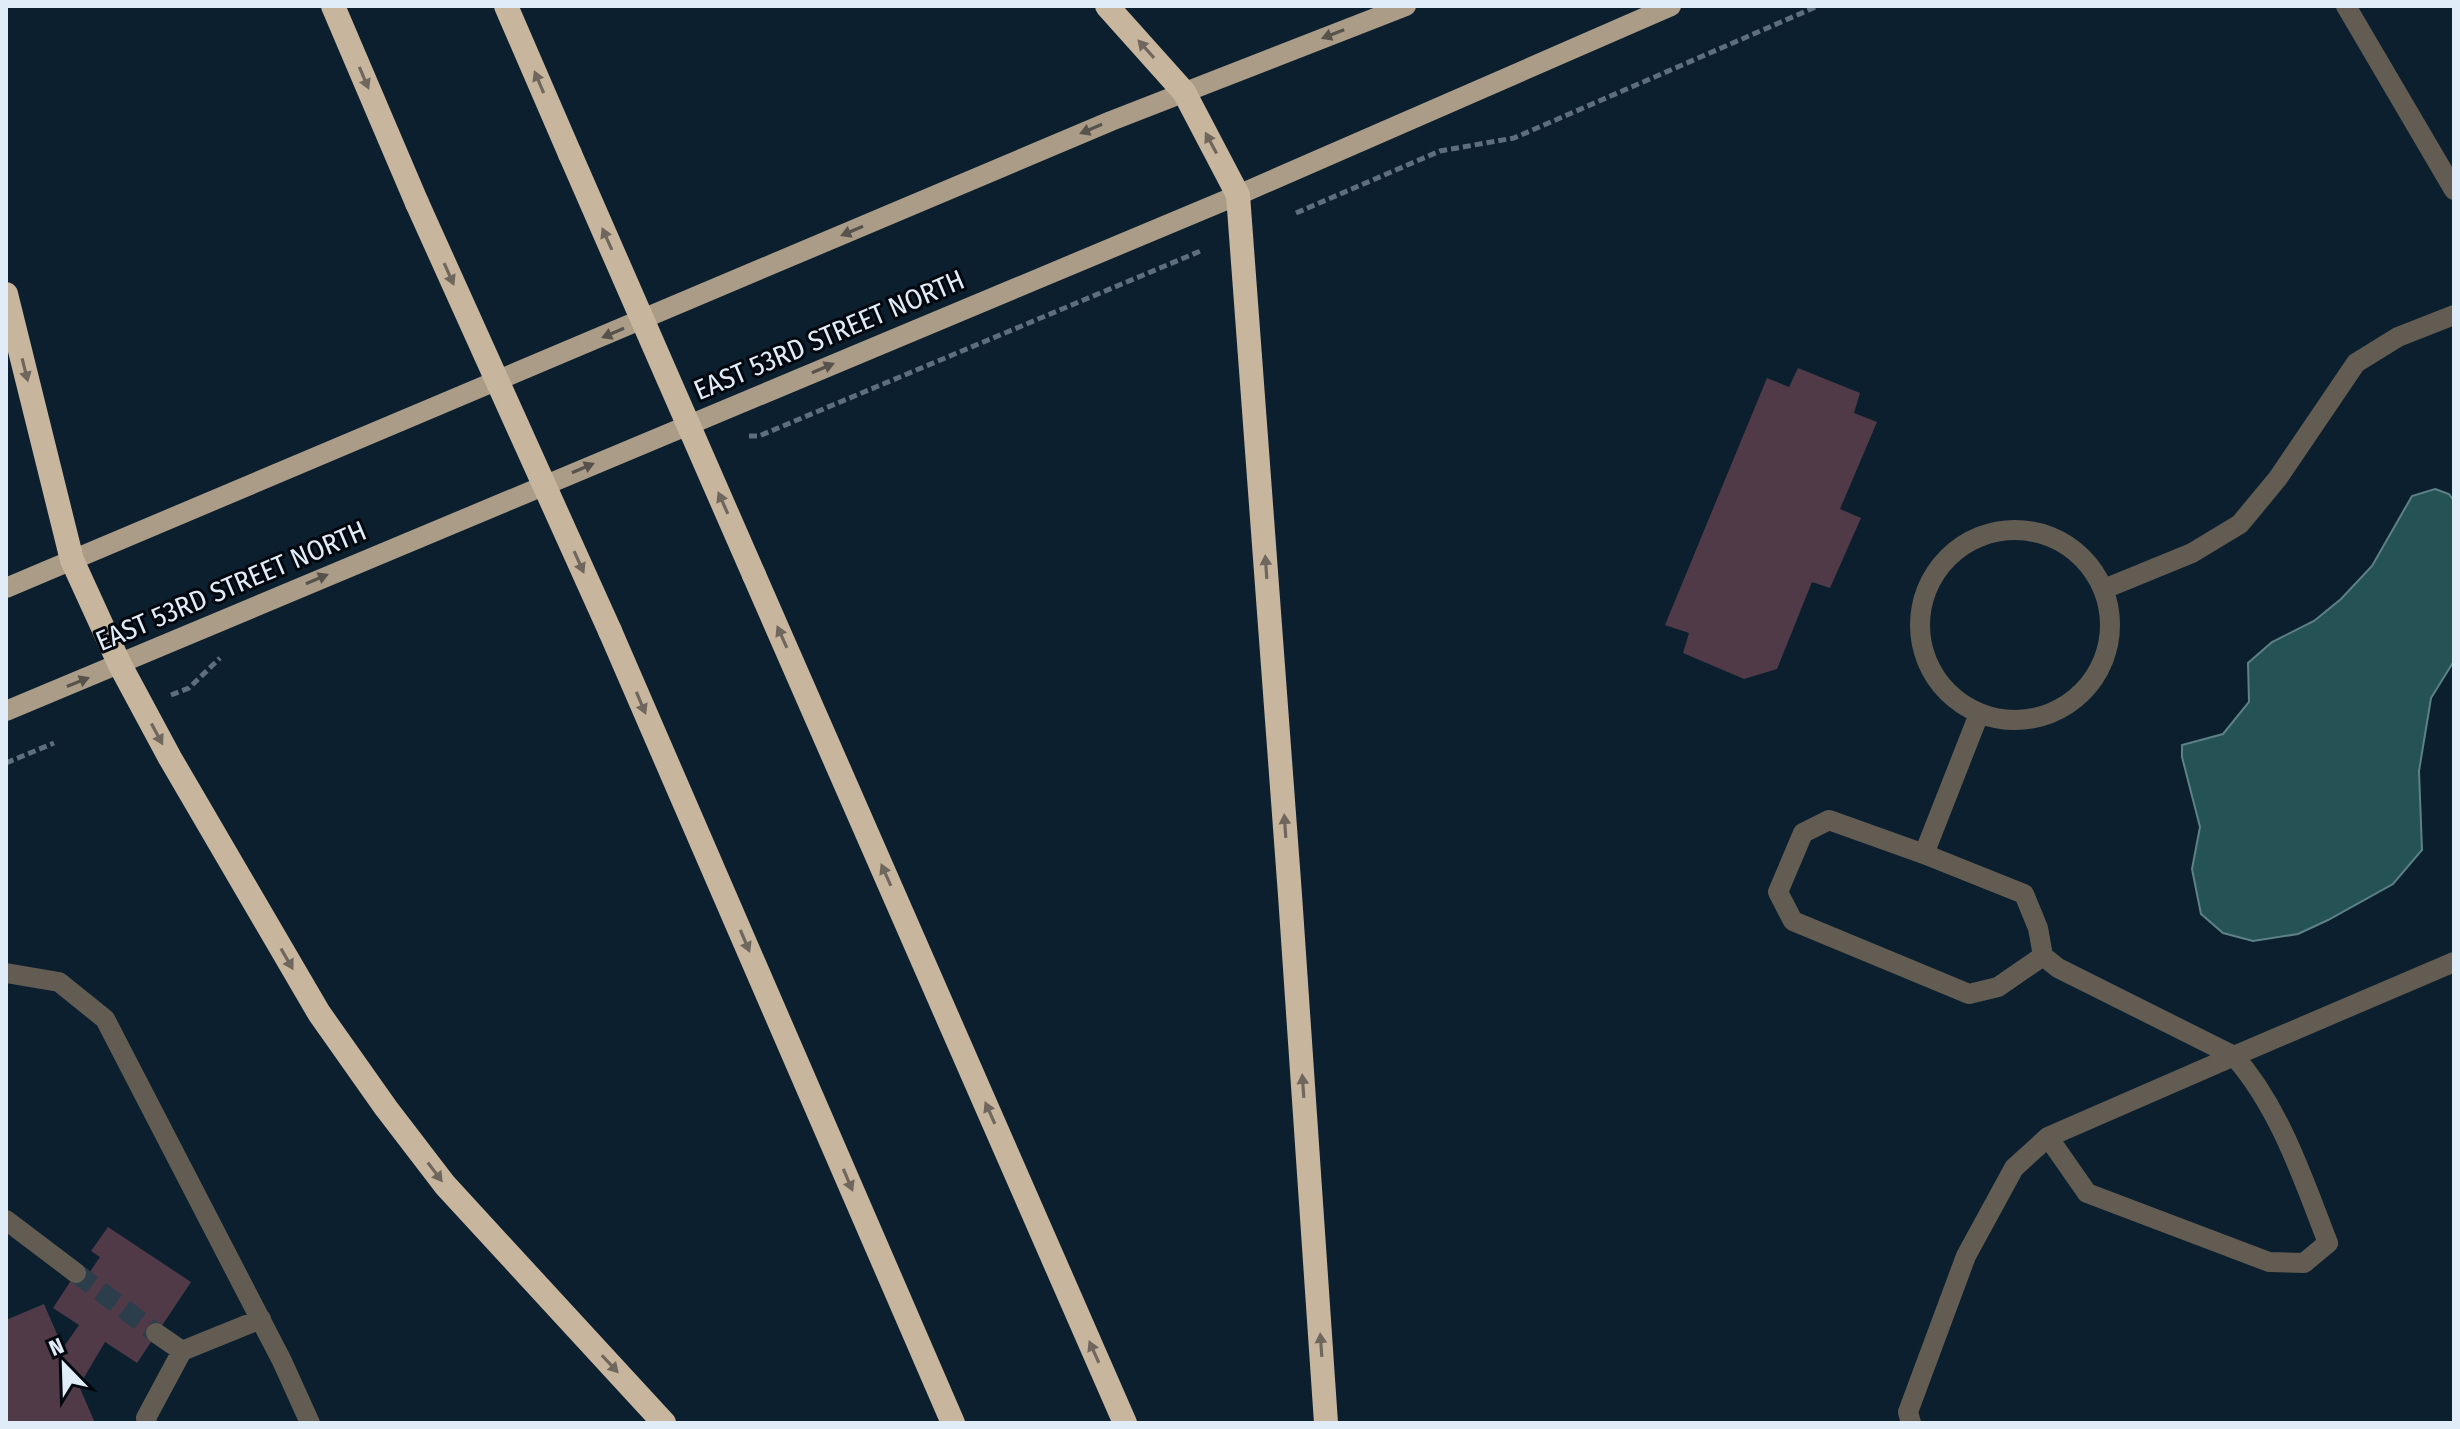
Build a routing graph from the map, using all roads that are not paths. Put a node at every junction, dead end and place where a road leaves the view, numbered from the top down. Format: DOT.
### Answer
graph roads {
  1 [pos="333,6"];
  2 [pos="506,6"];
  3 [pos="1107,6"];
  4 [pos="1406,6"];
  5 [pos="1671,6"];
  6 [pos="2346,6"];
  7 [pos="1184,92"];
  8 [pos="2454,190"];
  9 [pos="1238,195"];
  10 [pos="6,294"];
  11 [pos="2454,315"];
  12 [pos="72,560"];
  13 [pos="6,588"];
  14 [pos="2104,589"];
  15 [pos="120,665"];
  16 [pos="6,711"];
  17 [pos="1979,714"];
  18 [pos="1924,854"];
  19 [pos="2043,956"];
  20 [pos="2454,962"];
  21 [pos="6,973"];
  22 [pos="2234,1056"];
  23 [pos="2048,1137"];
  24 [pos="6,1220"];
  25 [pos="76,1273"];
  26 [pos="261,1319"];
  27 [pos="156,1333"];
  28 [pos="182,1351"];
  29 [pos="147,1423"];
  30 [pos="310,1423"];
  31 [pos="664,1423"];
  32 [pos="953,1423"];
  33 [pos="1125,1423"];
  34 [pos="1326,1423"];
  35 [pos="1911,1423"];
  1 -- 32 [label="highway, one-way, bridge"];
  33 -- 2 [label="highway, one-way, bridge"];
  7 -- 3 [label="highway, one-way"];
  4 -- 7 [label="main road, one-way"];
  5 -- 9 [label="main road, EAST 53RD STREET NORTH"];
  6 -- 8 [label="street"];
  9 -- 7 [label="highway, one-way"];
  7 -- 12 [label="main road, one-way"];
  15 -- 9 [label="main road, EAST 53RD STREET NORTH, one-way"];
  34 -- 9 [label="highway, one-way"];
  10 -- 12 [label="highway, one-way"];
  11 -- 14 [label="street"];
  12 -- 13 [label="main road"];
  12 -- 15 [label="highway"];
  14 -- 17 [label="street"];
  14 -- 17 [label="street"];
  16 -- 15 [label="main road, EAST 53RD STREET NORTH, one-way"];
  15 -- 31 [label="highway, one-way"];
  17 -- 18 [label="street"];
  18 -- 19 [label="street"];
  18 -- 19 [label="street"];
  19 -- 22 [label="street"];
  20 -- 22 [label="street"];
  21 -- 26 [label="street"];
  22 -- 23 [label="street"];
  22 -- 23 [label="street"];
  23 -- 35 [label="street"];
  24 -- 25 [label="street"];
  26 -- 28 [label="street"];
  26 -- 30 [label="street"];
  27 -- 28 [label="street"];
  28 -- 29 [label="street"];
}
